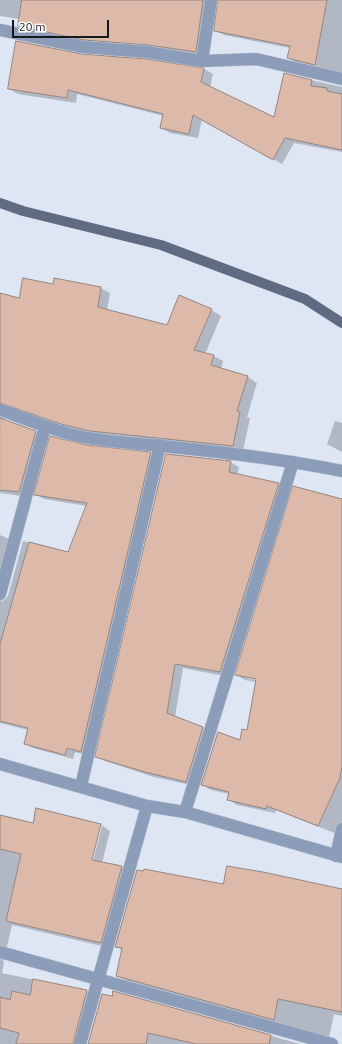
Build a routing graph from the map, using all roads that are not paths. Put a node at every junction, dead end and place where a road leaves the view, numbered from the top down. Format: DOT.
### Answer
graph roads {
  1 [pos="211,0"];
  2 [pos="0,30"];
  3 [pos="202,61"];
  4 [pos="342,79"];
  5 [pos="1,410"];
  6 [pos="45,426"];
  7 [pos="160,445"];
  8 [pos="293,462"];
  9 [pos="342,471"];
  10 [pos="0,594"];
  11 [pos="0,764"];
  12 [pos="81,786"];
  13 [pos="146,806"];
  14 [pos="185,812"];
  15 [pos="342,829"];
  16 [pos="339,856"];
  17 [pos="0,952"];
  18 [pos="97,978"];
  19 [pos="80,1044"];
  20 [pos="332,1044"];
  1 -- 3 [label="street"];
  2 -- 3 [label="street"];
  3 -- 4 [label="street"];
  5 -- 6 [label="street"];
  6 -- 7 [label="street"];
  6 -- 10 [label="street"];
  7 -- 8 [label="street"];
  7 -- 12 [label="street"];
  8 -- 9 [label="street"];
  8 -- 14 [label="street"];
  11 -- 12 [label="street"];
  12 -- 13 [label="street"];
  13 -- 14 [label="street"];
  13 -- 18 [label="street"];
  14 -- 16 [label="street"];
  15 -- 16 [label="street"];
  17 -- 18 [label="street"];
  18 -- 19 [label="street"];
  18 -- 20 [label="street"];
}
